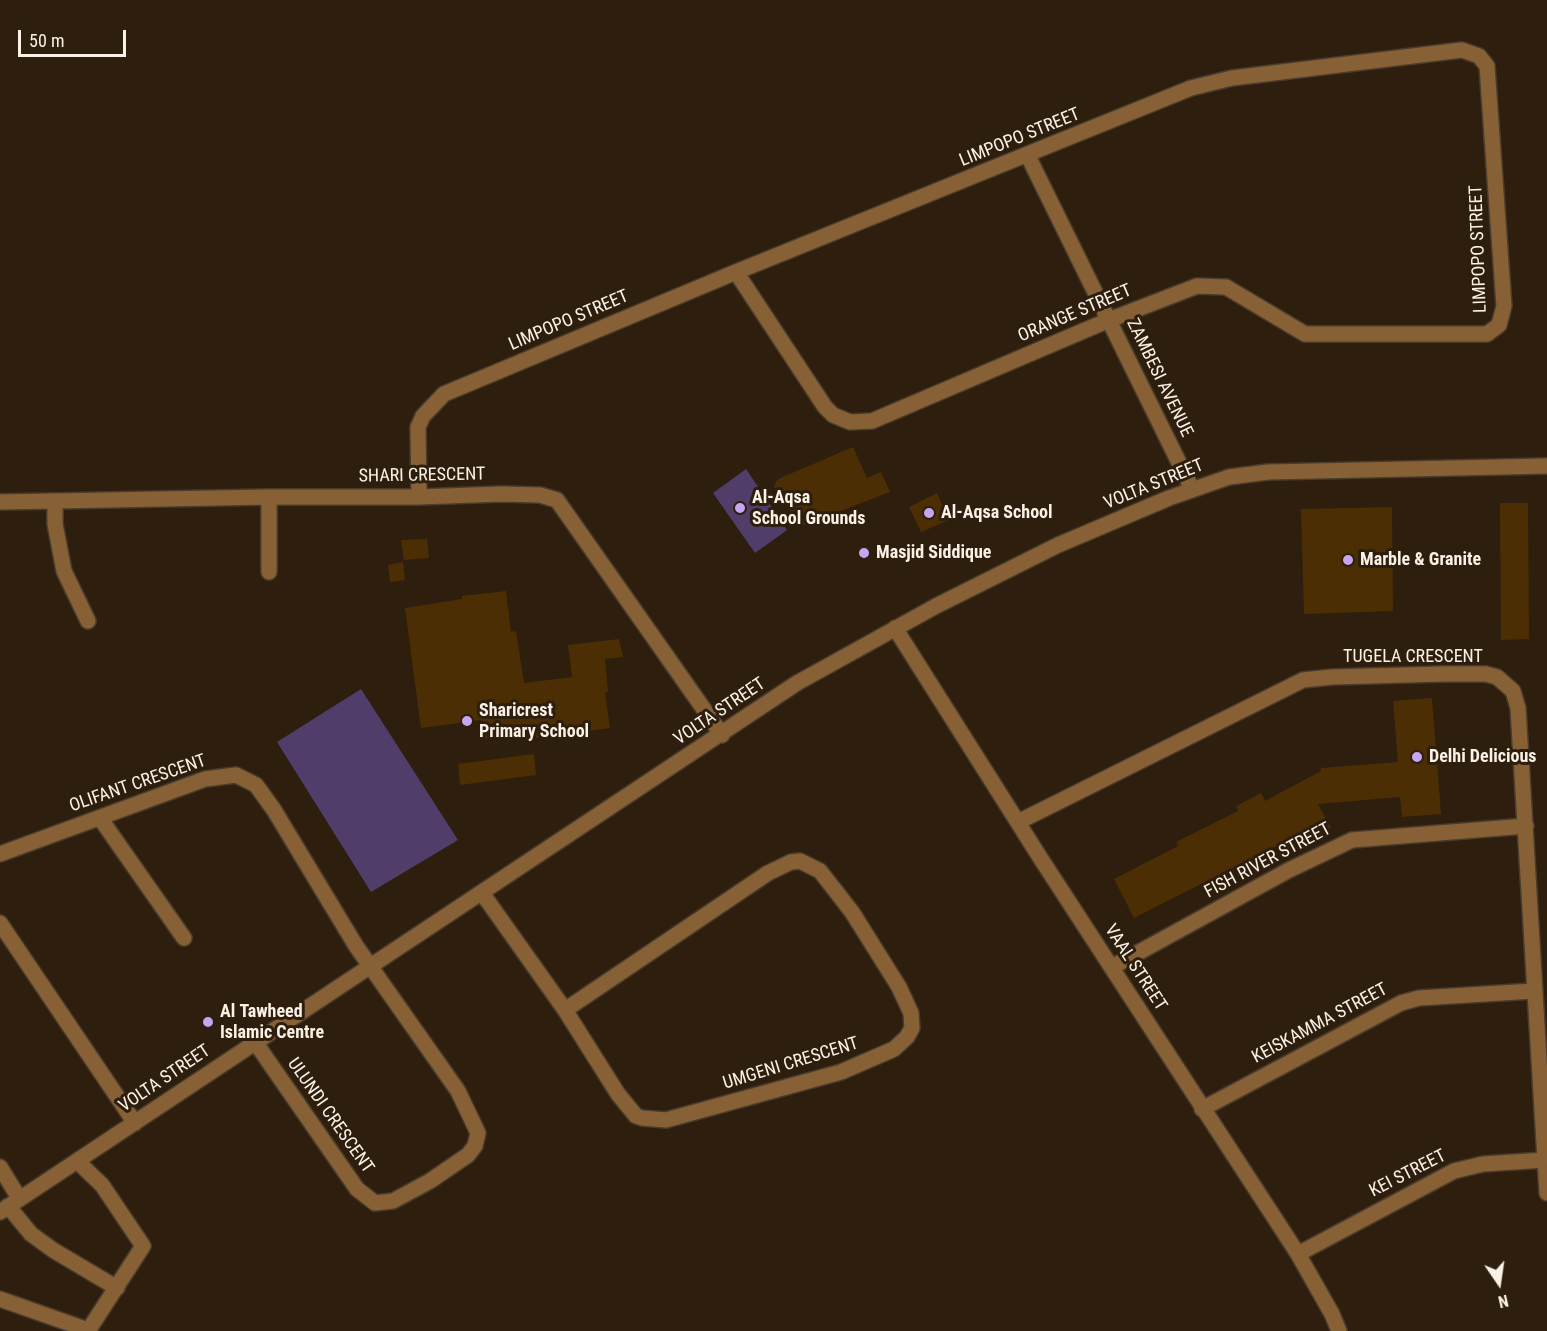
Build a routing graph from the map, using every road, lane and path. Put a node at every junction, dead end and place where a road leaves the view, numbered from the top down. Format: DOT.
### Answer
graph roads {
  1 [pos="1028,156"];
  2 [pos="736,272"];
  3 [pos="1109,320"];
  4 [pos="1499,325"];
  5 [pos="1547,466"];
  6 [pos="1192,489"];
  7 [pos="269,497"];
  8 [pos="419,497"];
  9 [pos="0,501"];
  10 [pos="55,501"];
  11 [pos="269,573"];
  12 [pos="88,621"];
  13 [pos="895,628"];
  14 [pos="722,735"];
  15 [pos="100,818"];
  16 [pos="1018,822"];
  17 [pos="1526,826"];
  18 [pos="0,854"];
  19 [pos="482,893"];
  20 [pos="0,923"];
  21 [pos="183,938"];
  22 [pos="371,966"];
  23 [pos="1112,967"];
  24 [pos="1534,991"];
  25 [pos="565,1010"];
  26 [pos="255,1042"];
  27 [pos="1202,1109"];
  28 [pos="135,1123"];
  29 [pos="1545,1160"];
  30 [pos="77,1161"];
  31 [pos="0,1167"];
  32 [pos="1547,1193"];
  33 [pos="9,1205"];
  34 [pos="1298,1254"];
  35 [pos="117,1288"];
  36 [pos="0,1299"];
  37 [pos="88,1331"];
  38 [pos="1339,1331"];
  1 -- 2 [label="street, LIMPOPO STREET"];
  1 -- 3 [label="street, ZAMBESI AVENUE"];
  1 -- 4 [label="street, LIMPOPO STREET"];
  2 -- 3 [label="street, ORANGE STREET"];
  2 -- 8 [label="street, LIMPOPO STREET"];
  3 -- 4 [label="street, ORANGE STREET"];
  3 -- 6 [label="street, ZAMBESI AVENUE"];
  5 -- 6 [label="street, VOLTA STREET"];
  6 -- 13 [label="street, VOLTA STREET"];
  7 -- 8 [label="street, SHARI CRESCENT"];
  7 -- 10 [label="street, SHARI CRESCENT"];
  7 -- 11 [label="street"];
  8 -- 14 [label="street, SHARI CRESCENT"];
  9 -- 10 [label="street, SHARI CRESCENT"];
  10 -- 12 [label="street"];
  13 -- 14 [label="street, VOLTA STREET"];
  13 -- 16 [label="street, VAAL STREET"];
  14 -- 19 [label="street, VOLTA STREET"];
  15 -- 18 [label="street, OLIFANT CRESCENT"];
  15 -- 21 [label="street"];
  15 -- 22 [label="street, OLIFANT CRESCENT"];
  16 -- 17 [label="street, TUGELA CRESCENT"];
  16 -- 23 [label="street, VAAL STREET"];
  17 -- 23 [label="street, FISH RIVER STREET"];
  17 -- 24 [label="street, TUGELA CRESCENT"];
  19 -- 22 [label="street, VOLTA STREET"];
  19 -- 25 [label="street, UMGENI CRESCENT"];
  20 -- 28 [label="street"];
  22 -- 26 [label="street, VOLTA STREET"];
  22 -- 26 [label="street, ULUNDI CRESCENT"];
  23 -- 27 [label="street, VAAL STREET"];
  24 -- 27 [label="street, KEISKAMMA STREET"];
  24 -- 29 [label="street, TUGELA CRESCENT"];
  25 -- 25 [label="street, UMGENI CRESCENT"];
  26 -- 28 [label="street, VOLTA STREET"];
  27 -- 34 [label="street, VAAL STREET"];
  28 -- 30 [label="street, VOLTA STREET"];
  29 -- 32 [label="street, TUGELA CRESCENT"];
  29 -- 34 [label="street, KEI STREET"];
  30 -- 33 [label="street, VOLTA STREET"];
  30 -- 35 [label="street"];
  31 -- 33 [label="street"];
  33 -- 35 [label="street"];
  34 -- 38 [label="street, VAAL STREET"];
  35 -- 37 [label="street"];
  36 -- 37 [label="street"];
}
